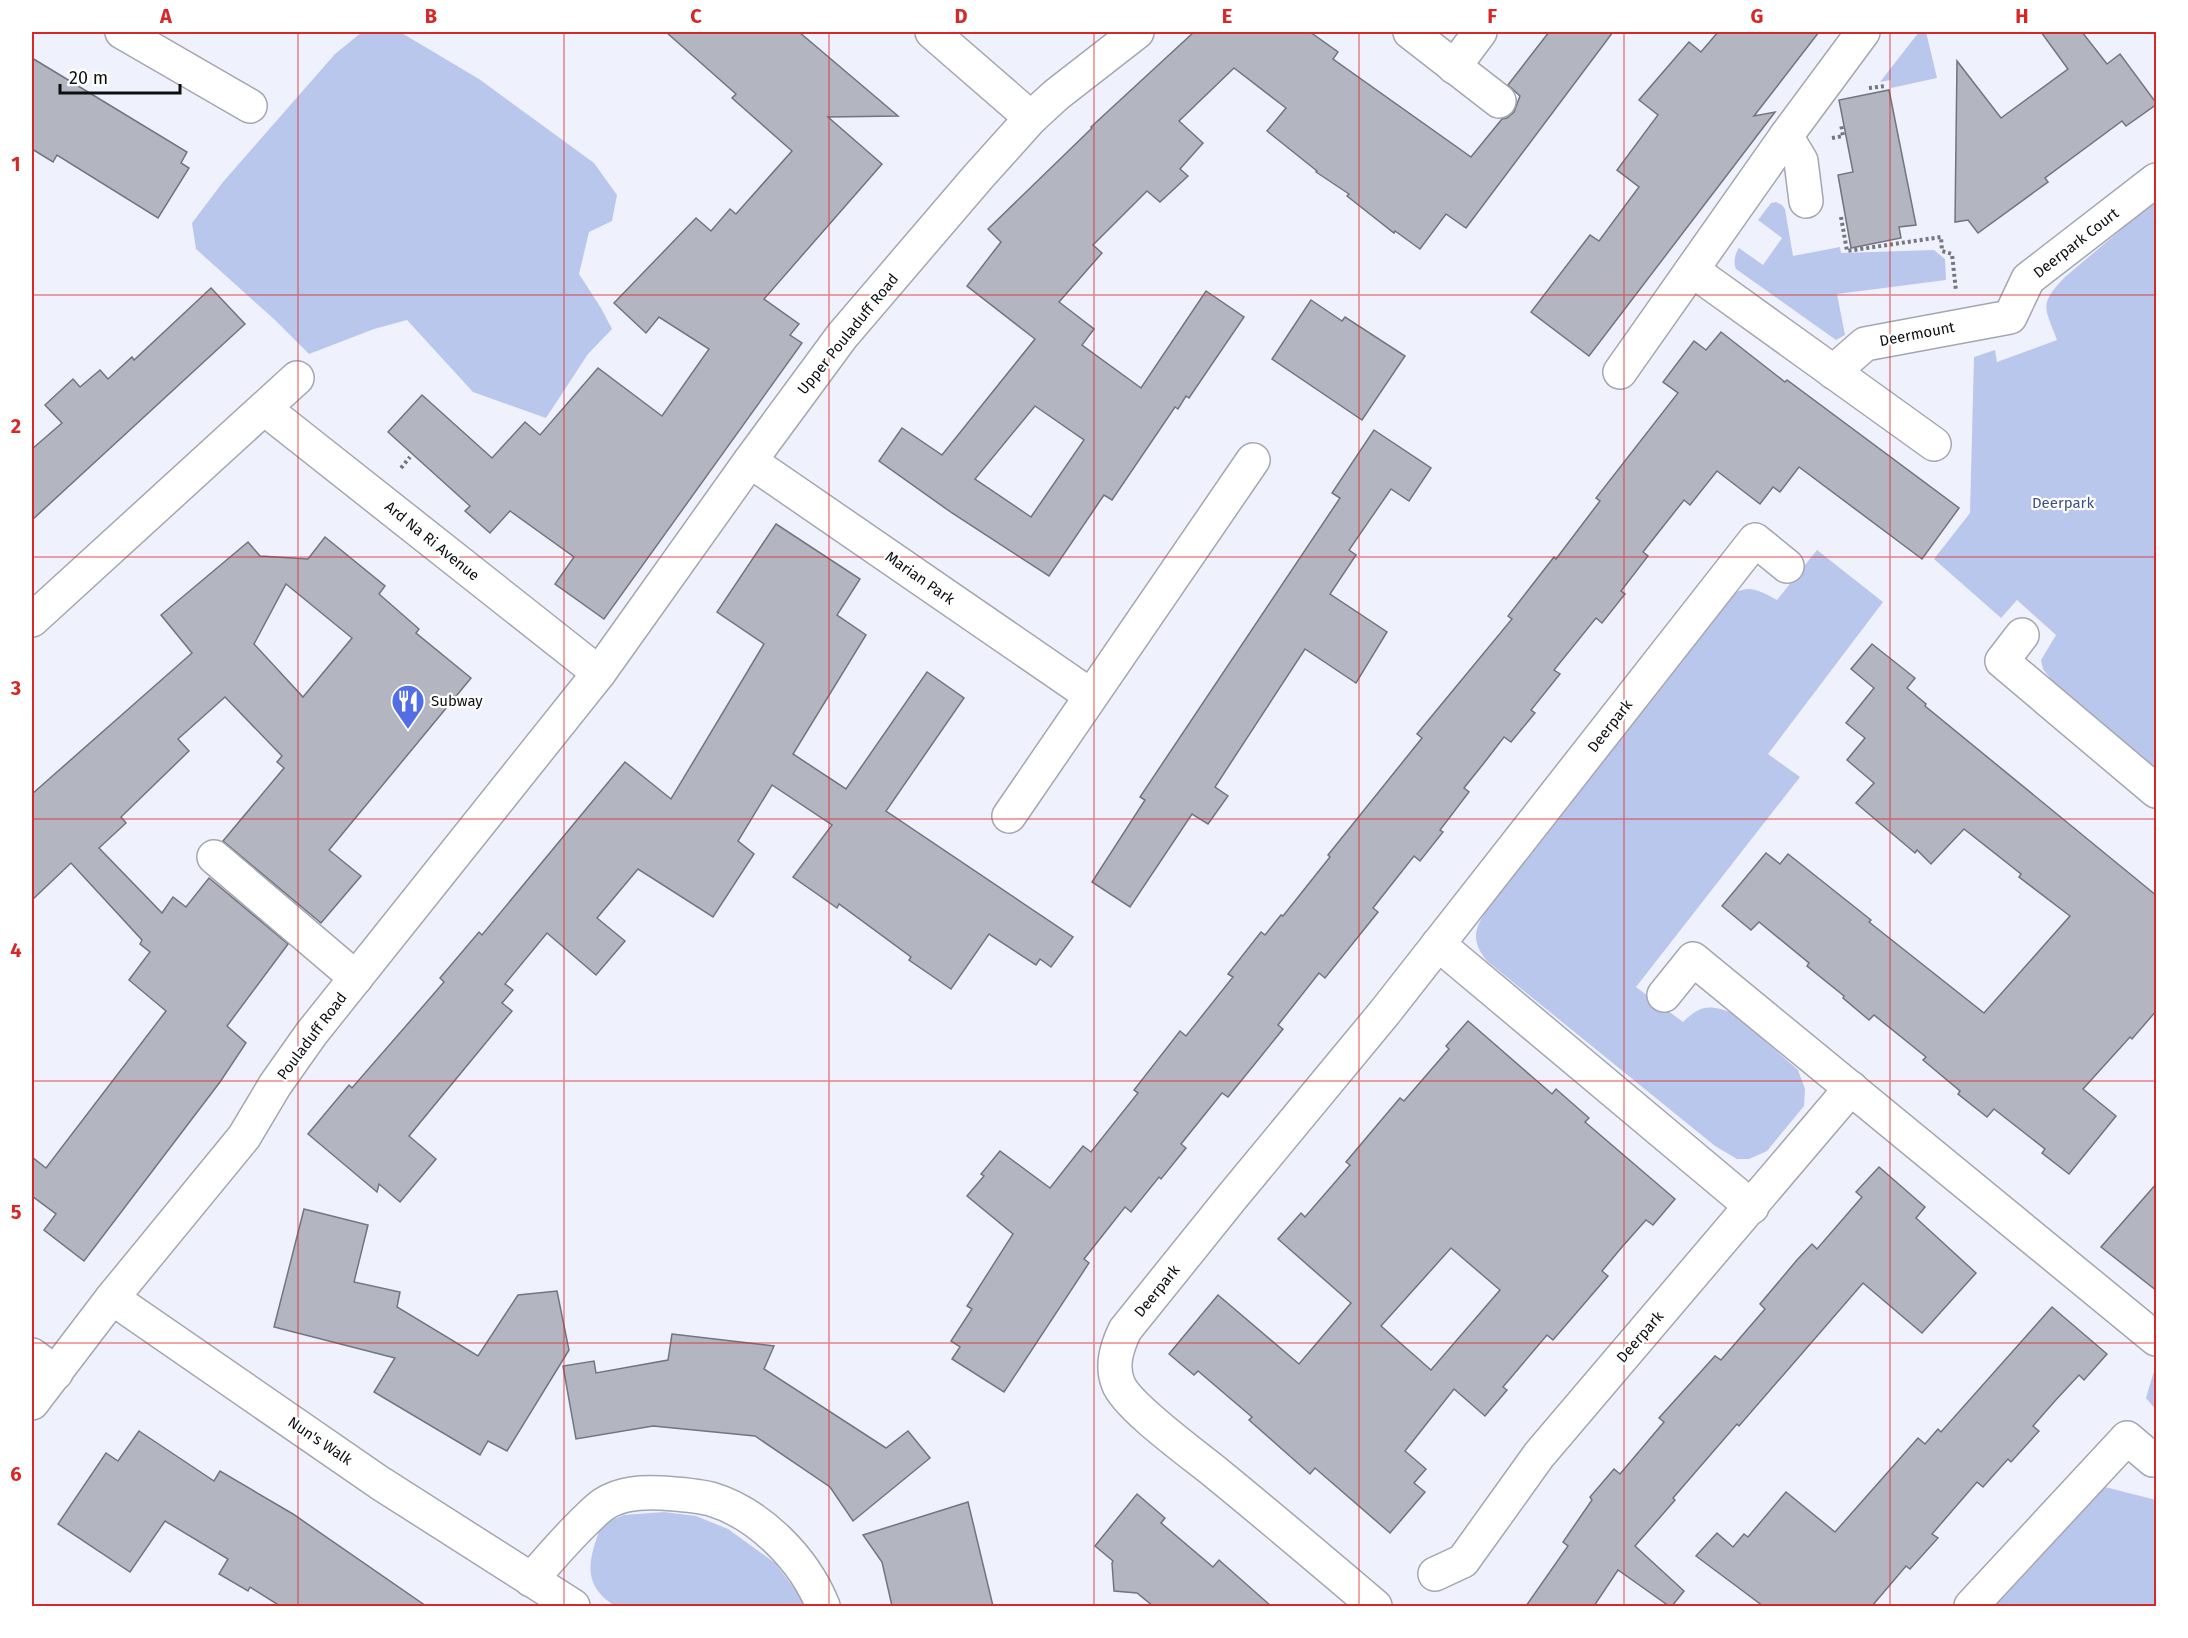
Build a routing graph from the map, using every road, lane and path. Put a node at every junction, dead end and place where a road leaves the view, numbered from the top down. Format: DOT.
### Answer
graph roads {
  1 [pos="122,32"];
  2 [pos="932,32"];
  3 [pos="1137,32"];
  4 [pos="1410,32"];
  5 [pos="1480,32"];
  6 [pos="1863,32"];
  7 [pos="1454,67"];
  8 [pos="1886,86"];
  9 [pos="1866,89"];
  10 [pos="1499,101"];
  11 [pos="250,106"];
  12 [pos="1839,115"];
  13 [pos="1031,118"];
  14 [pos="1785,136"];
  15 [pos="1827,139"];
  16 [pos="2157,180"];
  17 [pos="1806,201"];
  18 [pos="1839,206"];
  19 [pos="1952,254"];
  20 [pos="1692,270"];
  21 [pos="2010,317"];
  22 [pos="1620,372"];
  23 [pos="1833,372"];
  24 [pos="297,378"];
  25 [pos="265,408"];
  26 [pos="1934,444"];
  27 [pos="1253,460"];
  28 [pos="750,461"];
  29 [pos="1787,566"];
  30 [pos="32,620"];
  31 [pos="2022,635"];
  32 [pos="599,673"];
  33 [pos="1090,695"];
  34 [pos="2157,791"];
  35 [pos="1009,816"];
  36 [pos="214,857"];
  37 [pos="1438,944"];
  38 [pos="356,978"];
  39 [pos="1664,995"];
  40 [pos="1851,1088"];
  41 [pos="1752,1207"];
  42 [pos="112,1298"];
  43 [pos="2157,1339"];
  44 [pos="44,1364"];
  45 [pos="32,1403"];
  46 [pos="2153,1460"];
  47 [pos="1435,1574"];
  48 [pos="531,1580"];
  49 [pos="573,1606"];
  50 [pos="823,1606"];
  51 [pos="1375,1606"];
  52 [pos="1971,1606"];
  1 -- 11 [label="street"];
  2 -- 13 [label="street"];
  3 -- 13 [label="street, Upper Pouladuff Road"];
  4 -- 7 [label="street"];
  5 -- 7 [label="street"];
  6 -- 14 [label="street"];
  7 -- 10 [label="street"];
  8 -- 9 [label="path"];
  12 -- 15 [label="path"];
  13 -- 28 [label="street, Upper Pouladuff Road"];
  14 -- 17 [label="street"];
  14 -- 20 [label="street"];
  16 -- 21 [label="street, Deerpark Court"];
  18 -- 19 [label="path"];
  20 -- 22 [label="street"];
  20 -- 23 [label="street"];
  21 -- 23 [label="street, Deermount"];
  23 -- 26 [label="street"];
  24 -- 25 [label="street"];
  25 -- 30 [label="street"];
  25 -- 32 [label="street, Ard Na Ri Avenue"];
  27 -- 33 [label="street"];
  28 -- 32 [label="street, Upper Pouladuff Road"];
  28 -- 33 [label="street, Marian Park"];
  29 -- 37 [label="street, Deerpark"];
  31 -- 34 [label="street"];
  32 -- 38 [label="street, Pouladuff Road"];
  33 -- 35 [label="street"];
  36 -- 38 [label="street"];
  37 -- 41 [label="street"];
  37 -- 51 [label="street, Deerpark"];
  38 -- 42 [label="street, Pouladuff Road"];
  39 -- 40 [label="street"];
  40 -- 41 [label="street, Deerpark"];
  40 -- 43 [label="street"];
  41 -- 47 [label="street, Deerpark"];
  42 -- 44 [label="street, Pouladuff Road"];
  42 -- 48 [label="street, Nun's Walk"];
  44 -- 45 [label="street, Pouladuff Road"];
  46 -- 52 [label="street"];
  48 -- 49 [label="street, Nun's Walk"];
  48 -- 50 [label="street"];
}
